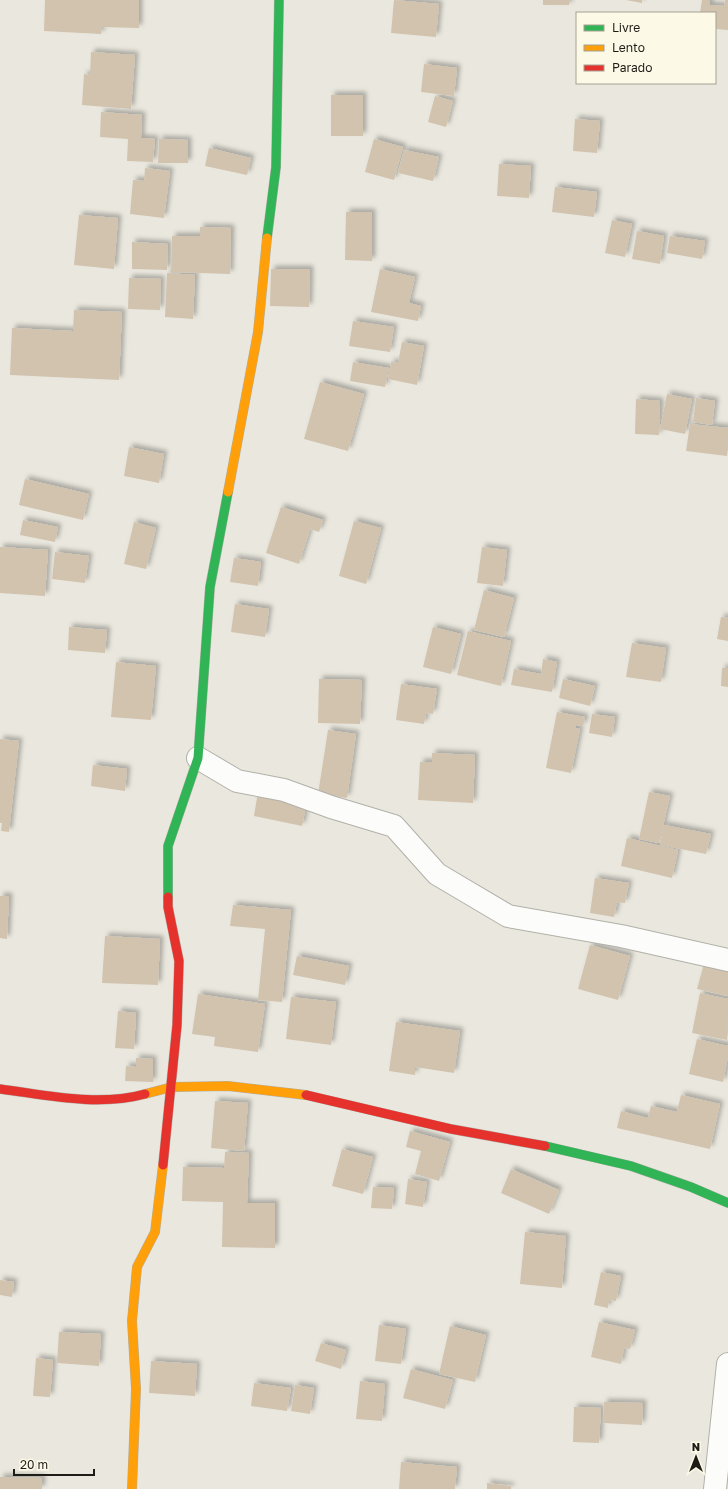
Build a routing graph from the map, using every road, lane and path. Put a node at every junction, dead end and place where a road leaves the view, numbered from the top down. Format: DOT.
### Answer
graph roads {
  1 [pos="279,0"];
  2 [pos="198,758"];
  3 [pos="728,960"];
  4 [pos="172,1087"];
  5 [pos="0,1090"];
  6 [pos="728,1202"];
  7 [pos="728,1364"];
  8 [pos="132,1489"];
  9 [pos="715,1489"];
  1 -- 2 [label="street"];
  2 -- 3 [label="street"];
  2 -- 4 [label="street"];
  4 -- 5 [label="street"];
  4 -- 6 [label="street"];
  4 -- 8 [label="street"];
  7 -- 9 [label="street"];
}
